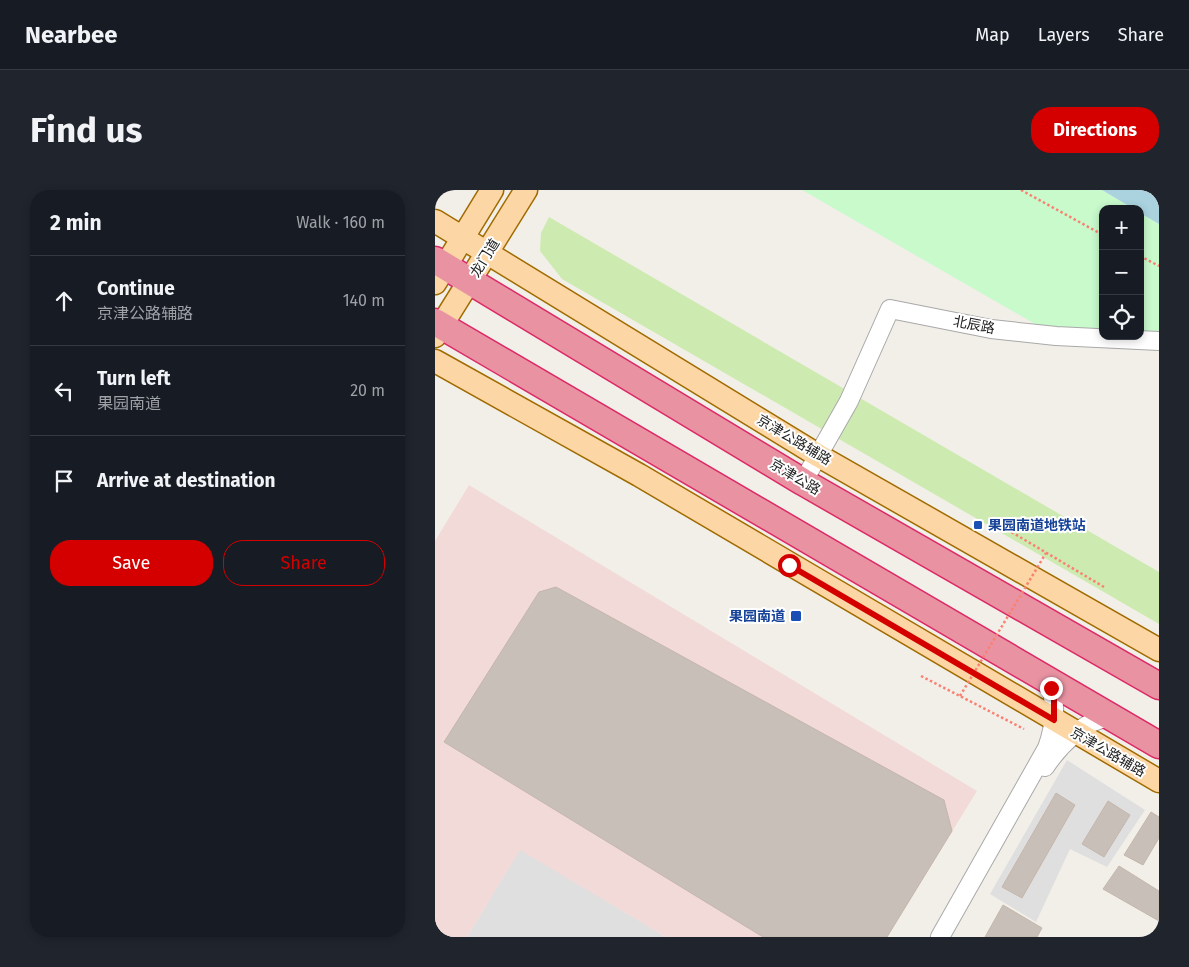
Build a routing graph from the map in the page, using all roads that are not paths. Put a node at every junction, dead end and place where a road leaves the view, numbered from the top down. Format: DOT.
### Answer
graph roads {
  1 [pos="492,190"];
  2 [pos="526,190"];
  3 [pos="435,221"];
  4 [pos="463,238"];
  5 [pos="488,253"];
  6 [pos="439,270"];
  7 [pos="470,282"];
  8 [pos="437,328"];
  9 [pos="1159,341"];
  10 [pos="435,361"];
  11 [pos="819,456"];
  12 [pos="803,482"];
  13 [pos="1159,650"];
  14 [pos="1047,679"];
  15 [pos="1159,686"];
  16 [pos="1111,717"];
  17 [pos="1054,720"];
  18 [pos="1077,733"];
  19 [pos="1159,744"];
  20 [pos="1159,781"];
  21 [pos="940,937"];
  22 [pos="948,937"];
  1 -- 4 [label="main road, 龙门道"];
  2 -- 5 [label="main road, 龙门道"];
  3 -- 4 [label="main road, 京津公路辅路"];
  4 -- 5 [label="main road, 京津公路辅路"];
  4 -- 6 [label="main road, 龙门道"];
  5 -- 7 [label="main road, 龙门道"];
  5 -- 11 [label="main road, 京津公路辅路"];
  6 -- 7 [label="highway, 京津公路"];
  7 -- 8 [label="main road, 龙门道"];
  7 -- 12 [label="highway, 京津公路"];
  8 -- 14 [label="highway"];
  9 -- 11 [label="street, 北辰路"];
  10 -- 17 [label="main road, 京津公路辅路"];
  11 -- 12 [label="street"];
  11 -- 13 [label="main road, 京津公路辅路"];
  12 -- 15 [label="highway, 京津公路"];
  14 -- 16 [label="highway"];
  14 -- 17 [label="street"];
  16 -- 18 [label="street"];
  16 -- 19 [label="highway"];
  17 -- 18 [label="main road, 京津公路辅路"];
  17 -- 21 [label="street"];
  18 -- 20 [label="main road, 京津公路辅路"];
  18 -- 22 [label="street"];
}
